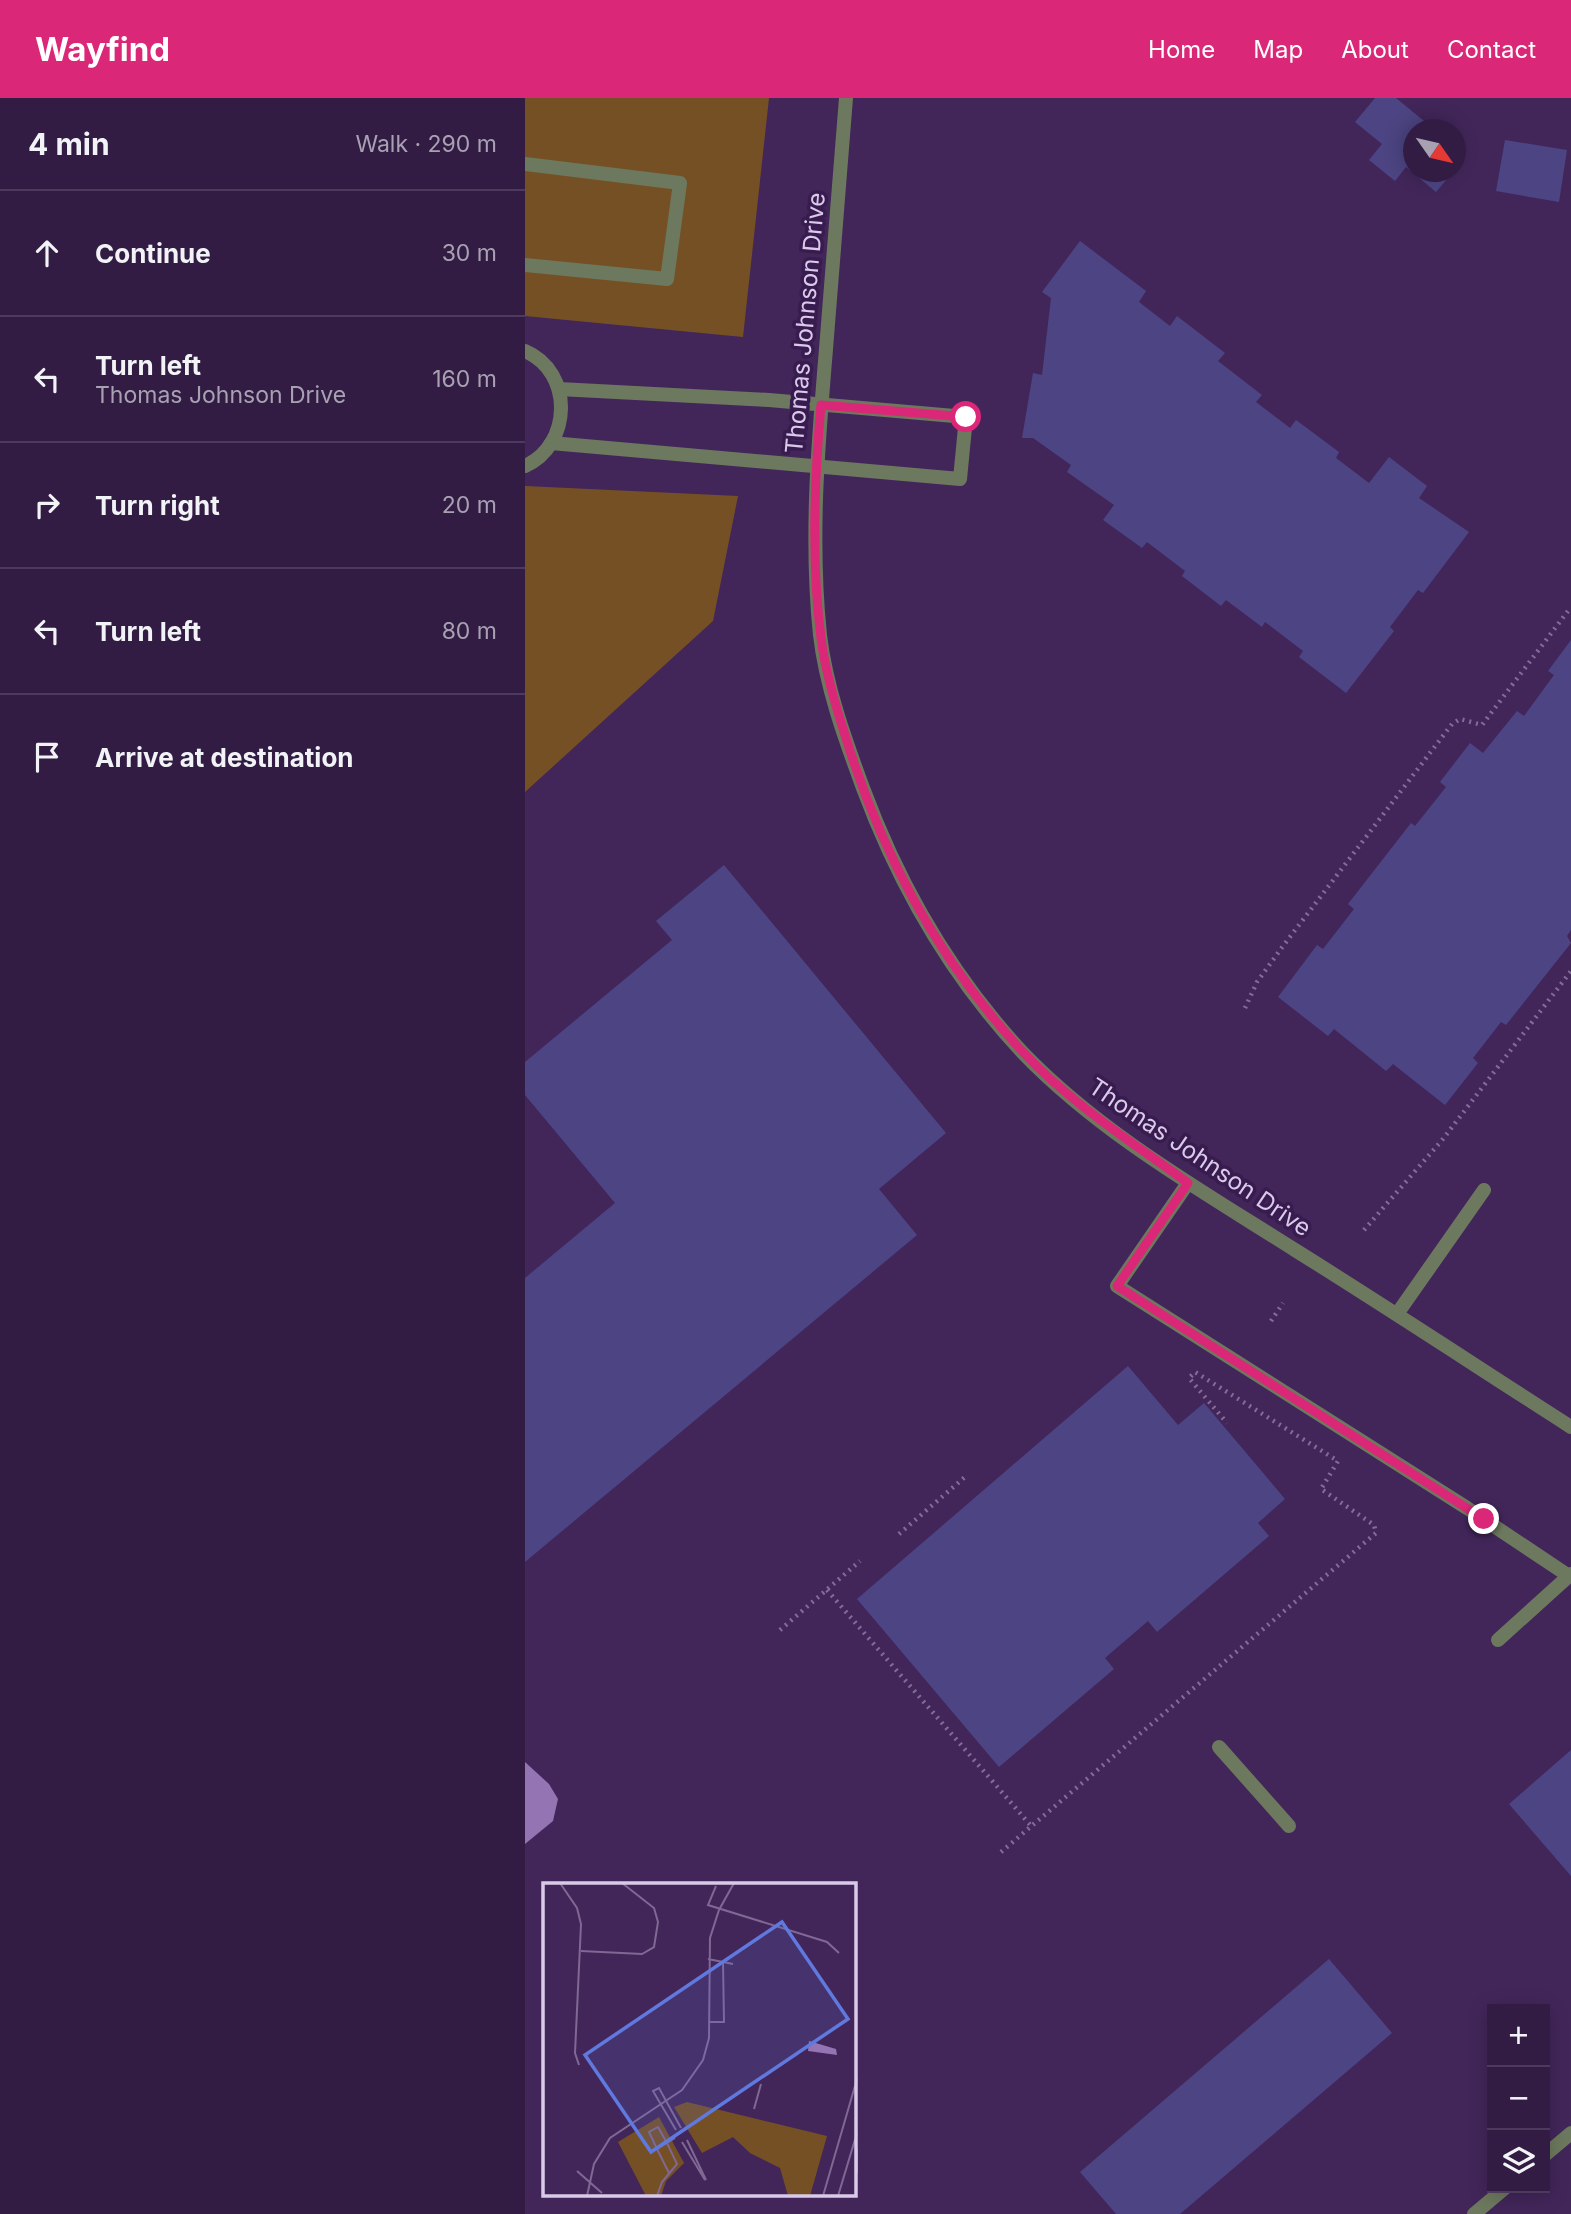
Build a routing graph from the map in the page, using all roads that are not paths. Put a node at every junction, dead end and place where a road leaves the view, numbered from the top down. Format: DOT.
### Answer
graph roads {
  1 [pos="846,98"];
  2 [pos="525,164"];
  3 [pos="525,265"];
  4 [pos="525,351"];
  5 [pos="559,389"];
  6 [pos="821,405"];
  7 [pos="551,443"];
  8 [pos="525,466"];
  9 [pos="815,467"];
  10 [pos="1188,1183"];
  11 [pos="1484,1190"];
  12 [pos="1397,1314"];
  13 [pos="1571,1427"];
  14 [pos="1570,1575"];
  15 [pos="1498,1640"];
  16 [pos="1219,1747"];
  17 [pos="1289,1826"];
  18 [pos="1571,2133"];
  19 [pos="1550,2151"];
  20 [pos="1499,2193"];
  21 [pos="1474,2214"];
  1 -- 6 [label="street, Thomas Johnson Drive"];
  2 -- 3 [label="street"];
  4 -- 5 [label="street"];
  5 -- 6 [label="street"];
  5 -- 7 [label="street"];
  6 -- 9 [label="street, Thomas Johnson Drive"];
  6 -- 9 [label="street"];
  7 -- 8 [label="street"];
  7 -- 9 [label="street"];
  9 -- 10 [label="street, Thomas Johnson Drive"];
  10 -- 12 [label="street, Thomas Johnson Drive"];
  10 -- 14 [label="street"];
  11 -- 12 [label="street"];
  12 -- 13 [label="street, Thomas Johnson Drive"];
  14 -- 15 [label="street"];
  16 -- 17 [label="street"];
  18 -- 19 [label="street"];
  20 -- 21 [label="street"];
}
